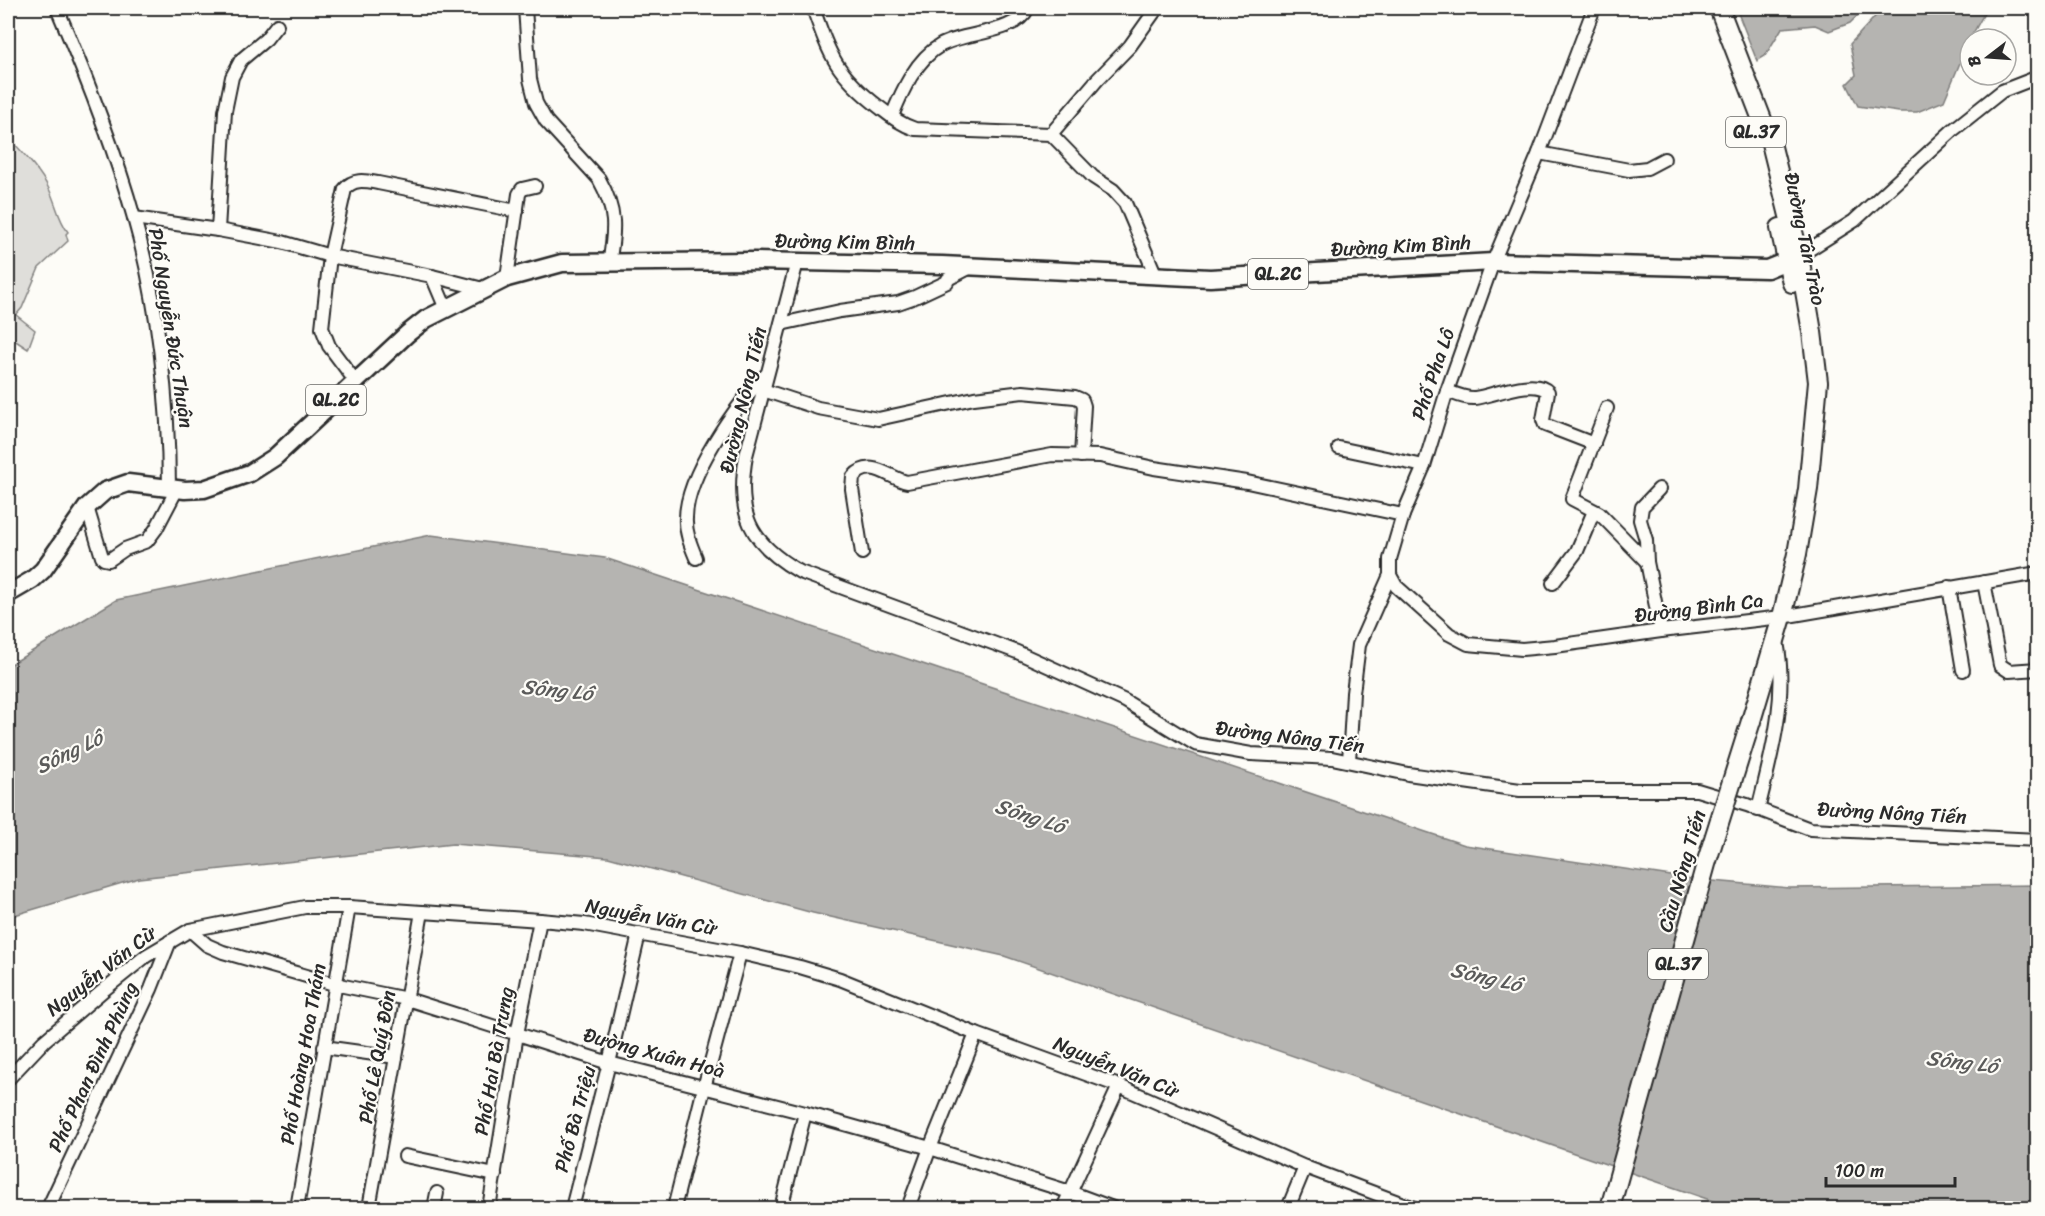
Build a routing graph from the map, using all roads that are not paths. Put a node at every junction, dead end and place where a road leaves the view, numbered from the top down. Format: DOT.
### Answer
graph roads {
  1 [pos="57,8"];
  2 [pos="525,8"];
  3 [pos="813,8"];
  4 [pos="1028,8"];
  5 [pos="1157,8"];
  6 [pos="1594,8"];
  7 [pos="1709,8"];
  8 [pos="1719,8"];
  9 [pos="277,26"];
  10 [pos="2037,77"];
  11 [pos="892,116"];
  12 [pos="1051,134"];
  13 [pos="1539,153"];
  14 [pos="1664,159"];
  15 [pos="535,186"];
  16 [pos="517,210"];
  17 [pos="134,218"];
  18 [pos="218,230"];
  19 [pos="330,256"];
  20 [pos="1794,258"];
  21 [pos="797,262"];
  22 [pos="1493,262"];
  23 [pos="609,264"];
  24 [pos="945,272"];
  25 [pos="432,276"];
  26 [pos="1156,276"];
  27 [pos="507,278"];
  28 [pos="483,289"];
  29 [pos="446,309"];
  30 [pos="781,324"];
  31 [pos="768,373"];
  32 [pos="356,382"];
  33 [pos="763,390"];
  34 [pos="1447,391"];
  35 [pos="1607,408"];
  36 [pos="1594,444"];
  37 [pos="1339,448"];
  38 [pos="1081,456"];
  39 [pos="1424,466"];
  40 [pos="173,489"];
  41 [pos="1659,489"];
  42 [pos="87,507"];
  43 [pos="1594,511"];
  44 [pos="1403,515"];
  45 [pos="862,553"];
  46 [pos="696,558"];
  47 [pos="1647,562"];
  48 [pos="2037,573"];
  49 [pos="1390,575"];
  50 [pos="1984,582"];
  51 [pos="1553,584"];
  52 [pos="1949,588"];
  53 [pos="8,594"];
  54 [pos="1782,617"];
  55 [pos="1661,631"];
  56 [pos="1776,636"];
  57 [pos="2037,669"];
  58 [pos="1963,670"];
  59 [pos="1751,721"];
  60 [pos="1349,761"];
  61 [pos="1758,810"];
  62 [pos="2037,840"];
  63 [pos="349,907"];
  64 [pos="422,912"];
  65 [pos="540,920"];
  66 [pos="190,930"];
  67 [pos="639,934"];
  68 [pos="170,941"];
  69 [pos="740,953"];
  70 [pos="334,984"];
  71 [pos="407,999"];
  72 [pos="517,1034"];
  73 [pos="976,1034"];
  74 [pos="324,1047"];
  75 [pos="396,1057"];
  76 [pos="609,1063"];
  77 [pos="8,1079"];
  78 [pos="1119,1086"];
  79 [pos="704,1088"];
  80 [pos="805,1113"];
  81 [pos="930,1148"];
  82 [pos="405,1156"];
  83 [pos="1305,1167"];
  84 [pos="495,1175"];
  85 [pos="1070,1192"];
  86 [pos="437,1193"];
  87 [pos="48,1209"];
  88 [pos="297,1209"];
  89 [pos="369,1209"];
  90 [pos="434,1209"];
  91 [pos="489,1209"];
  92 [pos="572,1209"];
  93 [pos="674,1209"];
  94 [pos="781,1209"];
  95 [pos="908,1209"];
  96 [pos="1063,1209"];
  97 [pos="1113,1209"];
  98 [pos="1288,1209"];
  99 [pos="1414,1209"];
  100 [pos="1610,1209"];
  1 -- 17 [label="street, Phố Nguyễn Đức Thuận"];
  2 -- 23 [label="street"];
  3 -- 11 [label="street"];
  4 -- 11 [label="street"];
  5 -- 12 [label="street"];
  6 -- 13 [label="street, Phố Pha Lô"];
  7 -- 20 [label="highway, Đường Tân Trào / QL.37"];
  8 -- 20 [label="highway, Đường Tân Trào / QL.37"];
  9 -- 18 [label="street"];
  10 -- 20 [label="street"];
  11 -- 12 [label="street"];
  12 -- 26 [label="street"];
  13 -- 14 [label="street"];
  13 -- 22 [label="street, Phố Pha Lô"];
  15 -- 16 [label="street"];
  16 -- 19 [label="street"];
  16 -- 27 [label="street"];
  17 -- 18 [label="street"];
  17 -- 40 [label="street, Phố Nguyễn Đức Thuận"];
  18 -- 19 [label="street"];
  19 -- 25 [label="street"];
  19 -- 32 [label="street"];
  20 -- 22 [label="main road, Đường Kim Bình / QL.2C"];
  20 -- 54 [label="highway, Đường Tân Trào / QL.37"];
  21 -- 23 [label="main road, Đường Kim Bình / QL.2C"];
  21 -- 24 [label="main road, Đường Kim Bình / QL.2C"];
  21 -- 30 [label="street, Đường Nông Tiến"];
  22 -- 26 [label="main road, Đường Kim Bình / QL.2C"];
  22 -- 34 [label="street, Phố Pha Lô"];
  23 -- 27 [label="main road, Đường Kim Bình / QL.2C"];
  24 -- 26 [label="main road, Đường Kim Bình / QL.2C"];
  24 -- 30 [label="street"];
  25 -- 28 [label="street"];
  25 -- 29 [label="street"];
  27 -- 28 [label="main road, Đường Kim Bình / QL.2C"];
  28 -- 29 [label="main road, Đường Kim Bình / QL.2C"];
  29 -- 32 [label="main road, Đường Kim Bình / QL.2C"];
  30 -- 31 [label="street, Đường Nông Tiến"];
  31 -- 33 [label="street, Đường Nông Tiến"];
  31 -- 46 [label="street"];
  32 -- 40 [label="main road, Đường Kim Bình / QL.2C"];
  33 -- 38 [label="street"];
  33 -- 60 [label="street, Đường Nông Tiến"];
  34 -- 36 [label="street"];
  34 -- 39 [label="street, Phố Pha Lô"];
  35 -- 36 [label="street"];
  36 -- 43 [label="street"];
  37 -- 39 [label="street"];
  38 -- 44 [label="street"];
  38 -- 45 [label="street"];
  39 -- 44 [label="street, Phố Pha Lô"];
  40 -- 42 [label="main road, Đường Kim Bình / QL.2C"];
  40 -- 42 [label="street"];
  41 -- 47 [label="street"];
  42 -- 53 [label="main road, Đường Kim Bình / QL.2C"];
  43 -- 47 [label="street"];
  43 -- 51 [label="street"];
  44 -- 49 [label="street, Phố Pha Lô"];
  47 -- 55 [label="street"];
  48 -- 50 [label="street, Đường Bình Ca"];
  49 -- 55 [label="street, Đường Bình Ca"];
  49 -- 60 [label="street, Phố Pha Lô"];
  50 -- 52 [label="street, Đường Bình Ca"];
  50 -- 57 [label="street"];
  52 -- 54 [label="street, Đường Bình Ca"];
  52 -- 58 [label="street"];
  54 -- 55 [label="street, Đường Bình Ca"];
  54 -- 56 [label="highway, Đường Tân Trào / QL.37"];
  56 -- 59 [label="highway, Đường Tân Trào / QL.37"];
  56 -- 61 [label="street"];
  59 -- 100 [label="highway, Cầu Nông Tiến / QL.37, bridge"];
  60 -- 61 [label="street, Đường Nông Tiến"];
  61 -- 62 [label="street, Đường Nông Tiến"];
  63 -- 64 [label="street, Nguyễn Văn Cừ"];
  63 -- 66 [label="street, Nguyễn Văn Cừ"];
  63 -- 70 [label="street, Phố Hoàng Hoa Thám"];
  64 -- 65 [label="street, Nguyễn Văn Cừ"];
  64 -- 71 [label="street, Phố Lê Quý Đôn"];
  65 -- 67 [label="street, Nguyễn Văn Cừ"];
  65 -- 72 [label="street, Phố Hai Bà Trưng"];
  66 -- 68 [label="street, Nguyễn Văn Cừ"];
  66 -- 70 [label="street, Đường Xuân Hoà"];
  67 -- 69 [label="street, Nguyễn Văn Cừ"];
  67 -- 76 [label="street, Phố Bà Triệu"];
  68 -- 77 [label="street, Nguyễn Văn Cừ"];
  68 -- 87 [label="street, Phố Phan Đình Phùng"];
  69 -- 73 [label="street, Nguyễn Văn Cừ"];
  69 -- 79 [label="street"];
  70 -- 71 [label="street, Đường Xuân Hoà"];
  70 -- 74 [label="street, Phố Hoàng Hoa Thám"];
  71 -- 72 [label="street, Đường Xuân Hoà"];
  71 -- 75 [label="street, Phố Lê Quý Đôn"];
  72 -- 76 [label="street, Đường Xuân Hoà"];
  72 -- 84 [label="street, Phố Hai Bà Trưng"];
  73 -- 78 [label="street, Nguyễn Văn Cừ"];
  73 -- 81 [label="street"];
  74 -- 75 [label="street"];
  74 -- 88 [label="street, Phố Hoàng Hoa Thám"];
  75 -- 89 [label="street, Phố Lê Quý Đôn"];
  76 -- 79 [label="street, Đường Xuân Hoà"];
  76 -- 92 [label="street, Phố Bà Triệu"];
  78 -- 83 [label="street, Nguyễn Văn Cừ"];
  78 -- 85 [label="street"];
  79 -- 80 [label="street, Đường Xuân Hoà"];
  79 -- 93 [label="street"];
  80 -- 81 [label="street, Đường Xuân Hoà"];
  80 -- 94 [label="street"];
  81 -- 85 [label="street, Đường Xuân Hoà"];
  81 -- 95 [label="street"];
  82 -- 84 [label="street"];
  83 -- 98 [label="street"];
  83 -- 99 [label="street, Nguyễn Văn Cừ"];
  84 -- 91 [label="street, Phố Hai Bà Trưng"];
  85 -- 96 [label="street"];
  85 -- 97 [label="street, Đường Xuân Hoà"];
  86 -- 90 [label="street"];
}
